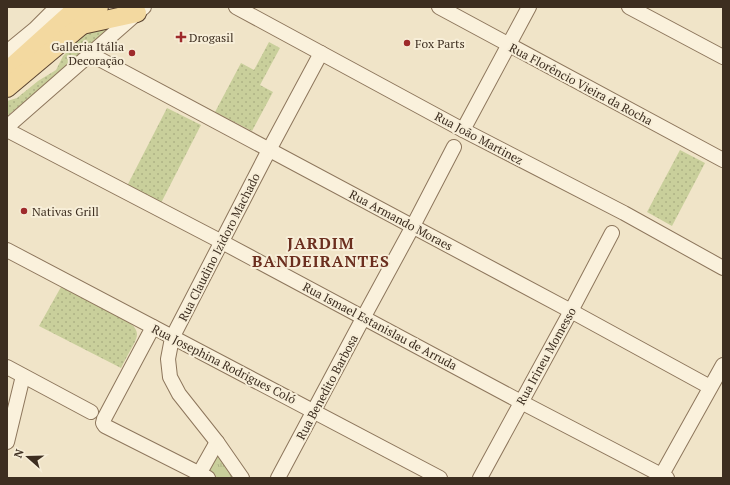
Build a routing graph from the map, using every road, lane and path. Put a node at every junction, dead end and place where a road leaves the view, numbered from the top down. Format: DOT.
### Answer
graph roads {
  1 [pos="64,7"];
  2 [pos="78,7"];
  3 [pos="99,7"];
  4 [pos="236,7"];
  5 [pos="439,7"];
  6 [pos="529,7"];
  7 [pos="629,7"];
  8 [pos="141,10"];
  9 [pos="82,25"];
  10 [pos="509,45"];
  11 [pos="7,52"];
  12 [pos="321,52"];
  13 [pos="90,54"];
  14 [pos="723,57"];
  15 [pos="7,70"];
  16 [pos="7,88"];
  17 [pos="7,127"];
  18 [pos="7,130"];
  19 [pos="463,130"];
  20 [pos="454,147"];
  21 [pos="269,150"];
  22 [pos="723,160"];
  23 [pos="413,226"];
  24 [pos="612,233"];
  25 [pos="222,242"];
  26 [pos="7,250"];
  27 [pos="723,268"];
  28 [pos="571,311"];
  29 [pos="363,318"];
  30 [pos="153,327"];
  31 [pos="172,338"];
  32 [pos="723,365"];
  33 [pos="7,367"];
  34 [pos="23,376"];
  35 [pos="710,387"];
  36 [pos="521,402"];
  37 [pos="314,411"];
  38 [pos="91,412"];
  39 [pos="7,442"];
  40 [pos="217,442"];
  41 [pos="194,474"];
  42 [pos="663,477"];
  43 [pos="242,478"];
  44 [pos="278,478"];
  45 [pos="440,478"];
  46 [pos="480,478"];
  1 -- 11 [label="street"];
  2 -- 15 [label="main road"];
  3 -- 9 [label="main road"];
  4 -- 12 [label="street, Rua João Martinez"];
  5 -- 10 [label="street, Rua Florêncio Vieira da Rocha"];
  6 -- 10 [label="street"];
  7 -- 14 [label="street"];
  8 -- 9 [label="main road"];
  8 -- 13 [label="street"];
  9 -- 16 [label="main road"];
  10 -- 19 [label="street"];
  10 -- 22 [label="street, Rua Florêncio Vieira da Rocha"];
  12 -- 19 [label="street, Rua João Martinez"];
  12 -- 21 [label="street, Rua Claudino Izidoro Machado"];
  13 -- 17 [label="street"];
  13 -- 21 [label="street, Rua Armando Moraes"];
  18 -- 25 [label="street, Rua Ismael Estanislau de Arruda"];
  19 -- 27 [label="street, Rua João Martinez"];
  20 -- 23 [label="street, Rua Benedito Barbosa"];
  21 -- 23 [label="street, Rua Armando Moraes"];
  21 -- 25 [label="street, Rua Claudino Izidoro Machado"];
  23 -- 28 [label="street, Rua Armando Moraes"];
  23 -- 29 [label="street, Rua Benedito Barbosa"];
  24 -- 28 [label="street, Rua Irineu Momesso"];
  25 -- 29 [label="street, Rua Ismael Estanislau de Arruda"];
  25 -- 31 [label="street, Rua Claudino Izidoro Machado"];
  26 -- 30 [label="street, Rua Josephina Rodrigues Coló"];
  28 -- 35 [label="street, Rua Armando Moraes"];
  28 -- 36 [label="street, Rua Irineu Momesso"];
  29 -- 36 [label="street, Rua Ismael Estanislau de Arruda"];
  29 -- 37 [label="street, Rua Benedito Barbosa"];
  30 -- 31 [label="street, Rua Josephina Rodrigues Coló"];
  30 -- 41 [label="street"];
  31 -- 37 [label="street, Rua Josephina Rodrigues Coló"];
  31 -- 40 [label="street, Rua Claudino Izidoro Machado"];
  32 -- 35 [label="street"];
  33 -- 34 [label="street"];
  34 -- 38 [label="street"];
  34 -- 39 [label="street"];
  35 -- 42 [label="street"];
  36 -- 42 [label="street, Rua Ismael Estanislau de Arruda"];
  36 -- 46 [label="street, Rua Irineu Momesso"];
  37 -- 44 [label="street, Rua Benedito Barbosa"];
  37 -- 45 [label="street, Rua Josephina Rodrigues Coló"];
  40 -- 41 [label="street"];
  40 -- 43 [label="street, Rua Claudino Izidoro Machado"];
}
